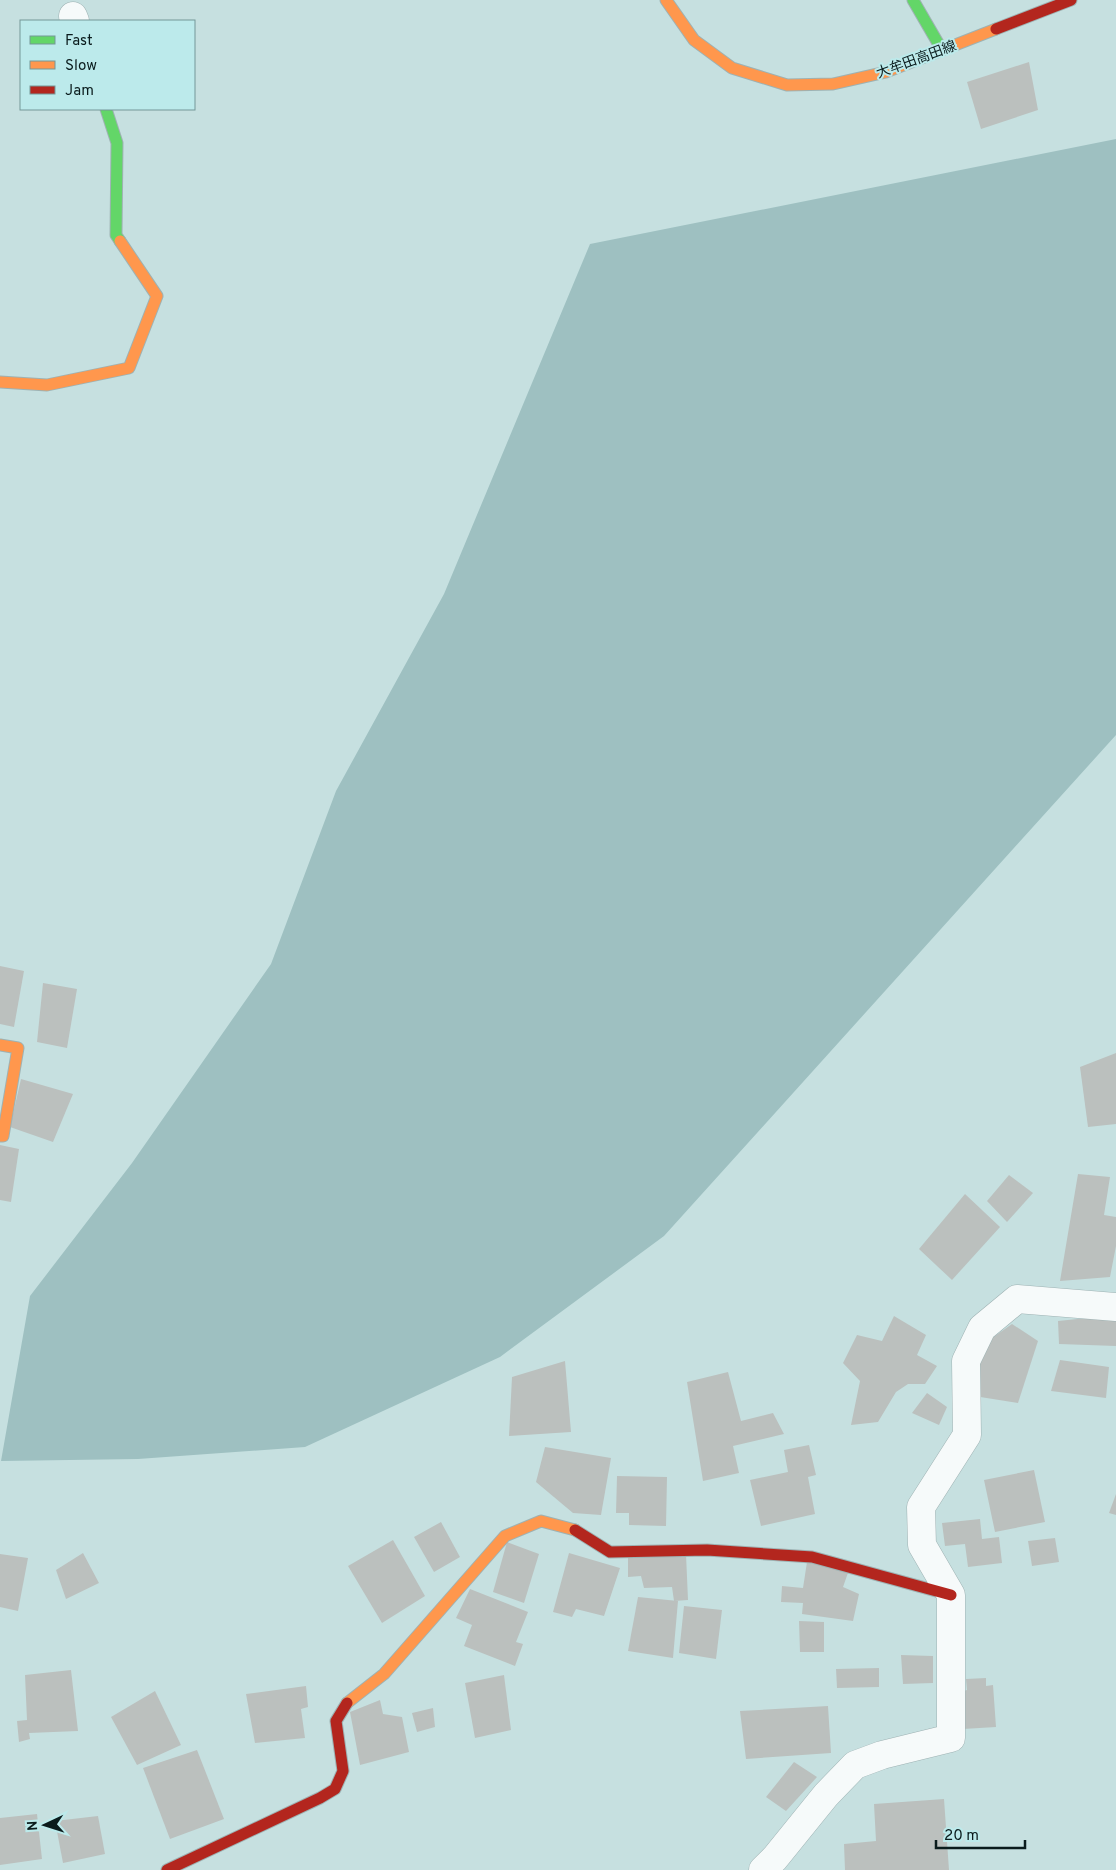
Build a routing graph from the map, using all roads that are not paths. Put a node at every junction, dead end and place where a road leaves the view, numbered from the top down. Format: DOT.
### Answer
graph roads {
  1 [pos="666,0"];
  2 [pos="913,0"];
  3 [pos="1071,0"];
  4 [pos="942,50"];
  5 [pos="106,110"];
  6 [pos="0,382"];
  7 [pos="0,1045"];
  8 [pos="0,1136"];
  9 [pos="1116,1307"];
  10 [pos="951,1595"];
  11 [pos="167,1870"];
  12 [pos="763,1870"];
  1 -- 4 [label="street, 大牟田高田線"];
  2 -- 4 [label="street"];
  3 -- 4 [label="street, 大牟田高田線"];
  5 -- 6 [label="street"];
  7 -- 8 [label="street"];
  9 -- 10 [label="street"];
  10 -- 11 [label="street"];
  10 -- 12 [label="street"];
}
